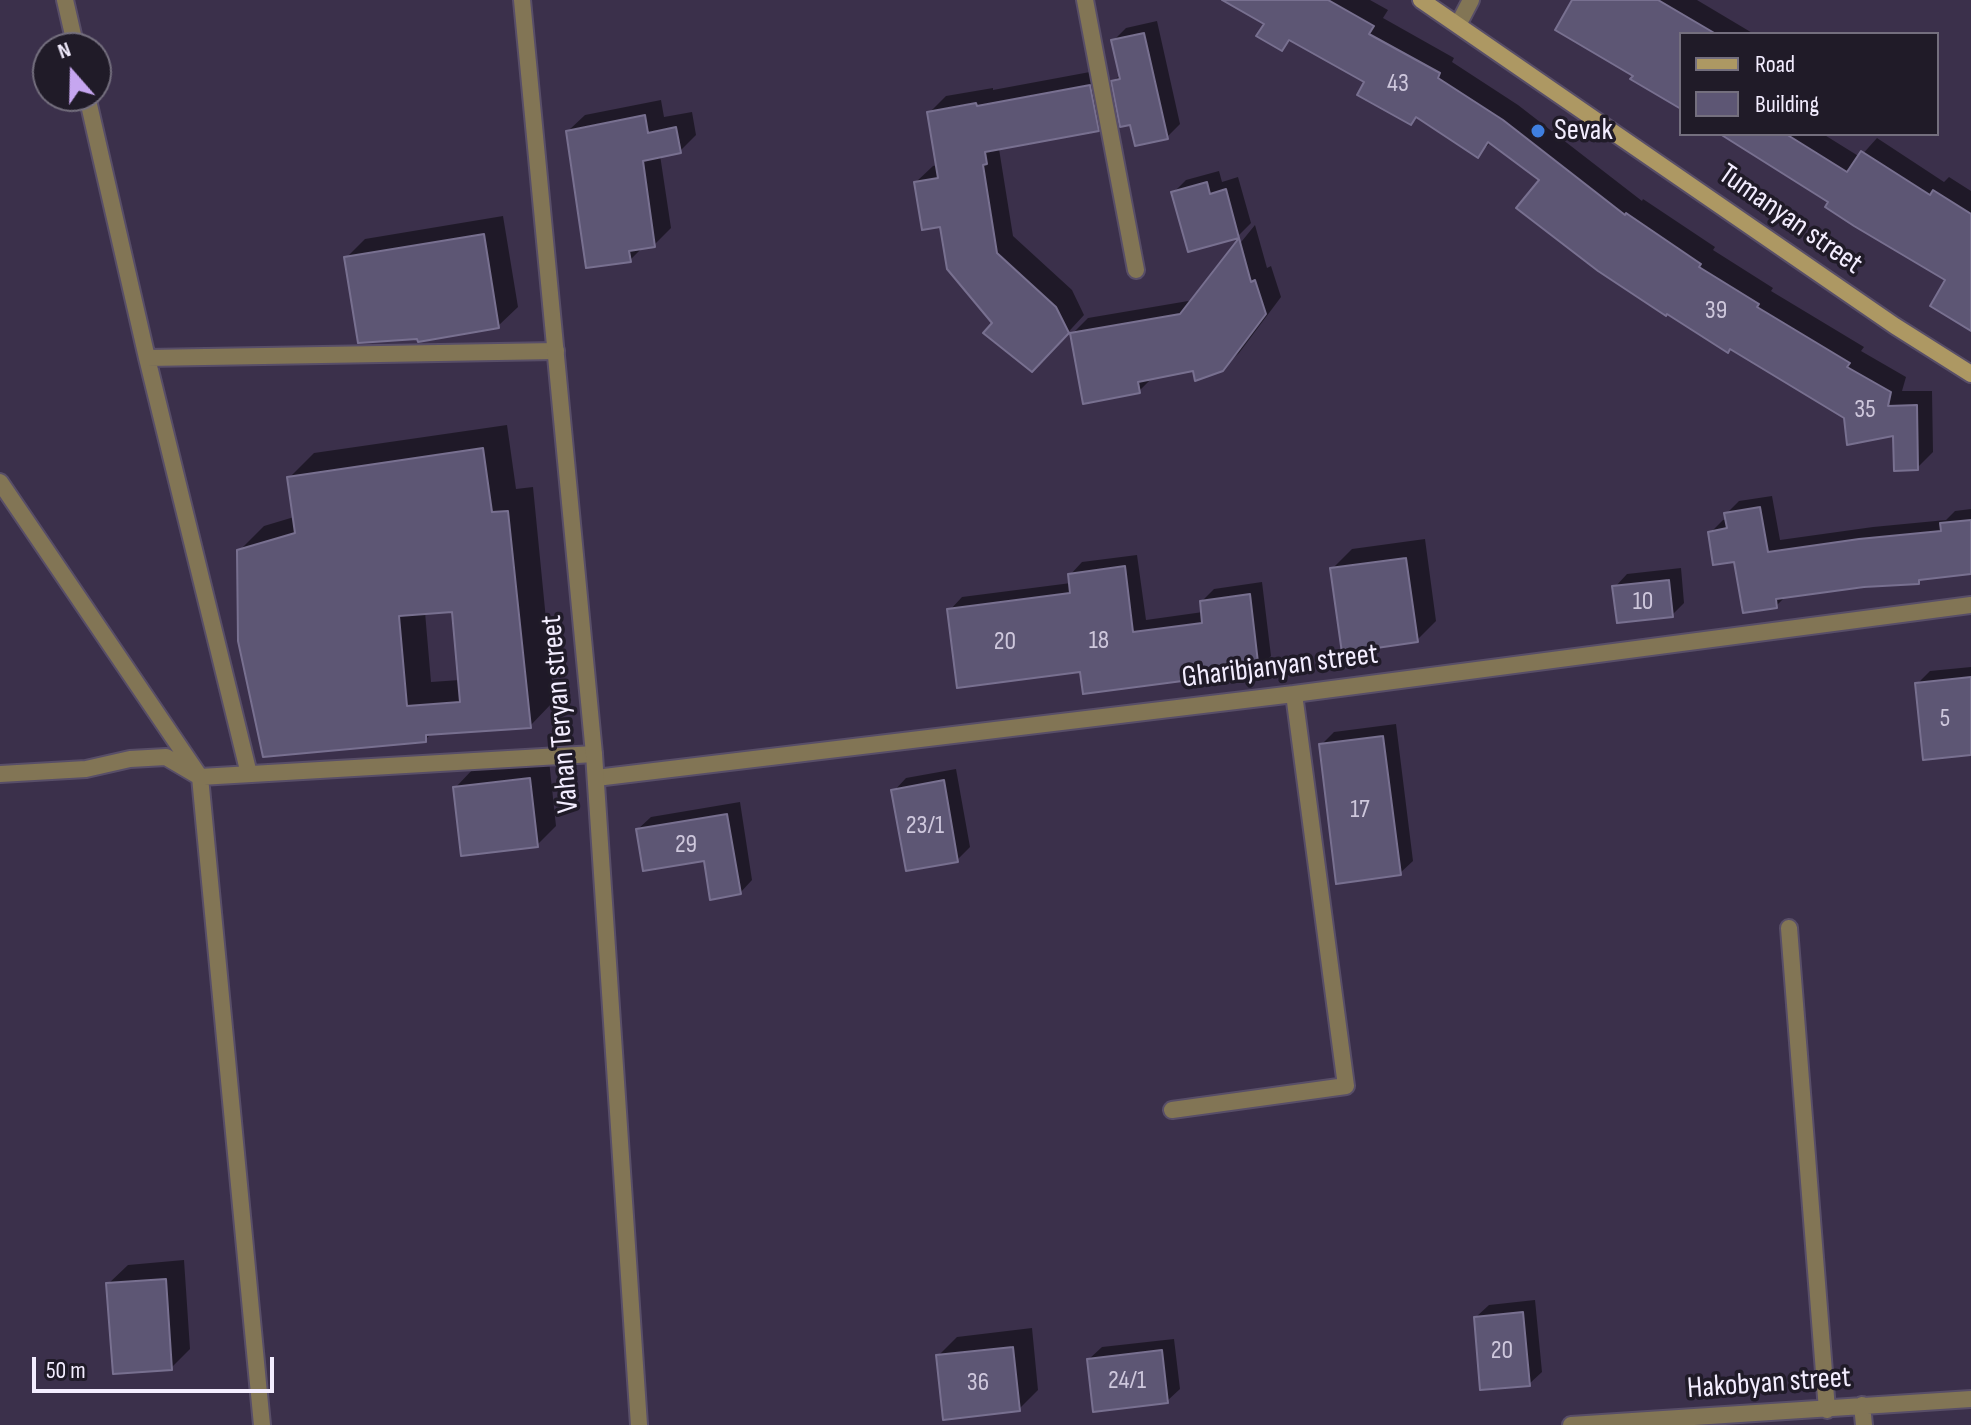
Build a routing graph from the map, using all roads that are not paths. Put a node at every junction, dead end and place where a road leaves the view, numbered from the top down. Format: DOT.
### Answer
graph roads {
  1 [pos="65,0"];
  2 [pos="522,0"];
  3 [pos="1085,0"];
  4 [pos="1421,0"];
  5 [pos="1471,0"];
  6 [pos="1458,25"];
  7 [pos="72,32"];
  8 [pos="91,112"];
  9 [pos="1136,270"];
  10 [pos="556,351"];
  11 [pos="147,358"];
  12 [pos="1971,374"];
  13 [pos="0,482"];
  14 [pos="1971,605"];
  15 [pos="1294,694"];
  16 [pos="594,754"];
  17 [pos="0,774"];
  18 [pos="249,774"];
  19 [pos="200,777"];
  20 [pos="596,778"];
  21 [pos="1789,928"];
  22 [pos="1172,1110"];
  23 [pos="1971,1399"];
  24 [pos="1862,1405"];
  25 [pos="1827,1410"];
  26 [pos="262,1425"];
  27 [pos="639,1425"];
  28 [pos="1571,1425"];
  29 [pos="1864,1425"];
  1 -- 7 [label="street"];
  2 -- 10 [label="street, Vahan Teryan street"];
  3 -- 9 [label="street"];
  4 -- 6 [label="main road, Tumanyan street"];
  5 -- 6 [label="street"];
  6 -- 12 [label="main road, Tumanyan street"];
  8 -- 11 [label="street"];
  10 -- 11 [label="street"];
  10 -- 16 [label="street, Vahan Teryan street"];
  11 -- 18 [label="street"];
  13 -- 19 [label="street"];
  14 -- 15 [label="street, Gharibjanyan street"];
  15 -- 20 [label="street, Gharibjanyan street"];
  15 -- 22 [label="street"];
  16 -- 18 [label="street"];
  16 -- 20 [label="street, Vahan Teryan street"];
  17 -- 19 [label="street"];
  18 -- 19 [label="street"];
  19 -- 26 [label="street"];
  20 -- 27 [label="street, Vahan Teryan street"];
  21 -- 25 [label="street"];
  23 -- 24 [label="street, Hakobyan street"];
  24 -- 25 [label="street, Hakobyan street"];
  24 -- 29 [label="street"];
  25 -- 28 [label="street, Hakobyan street"];
}
